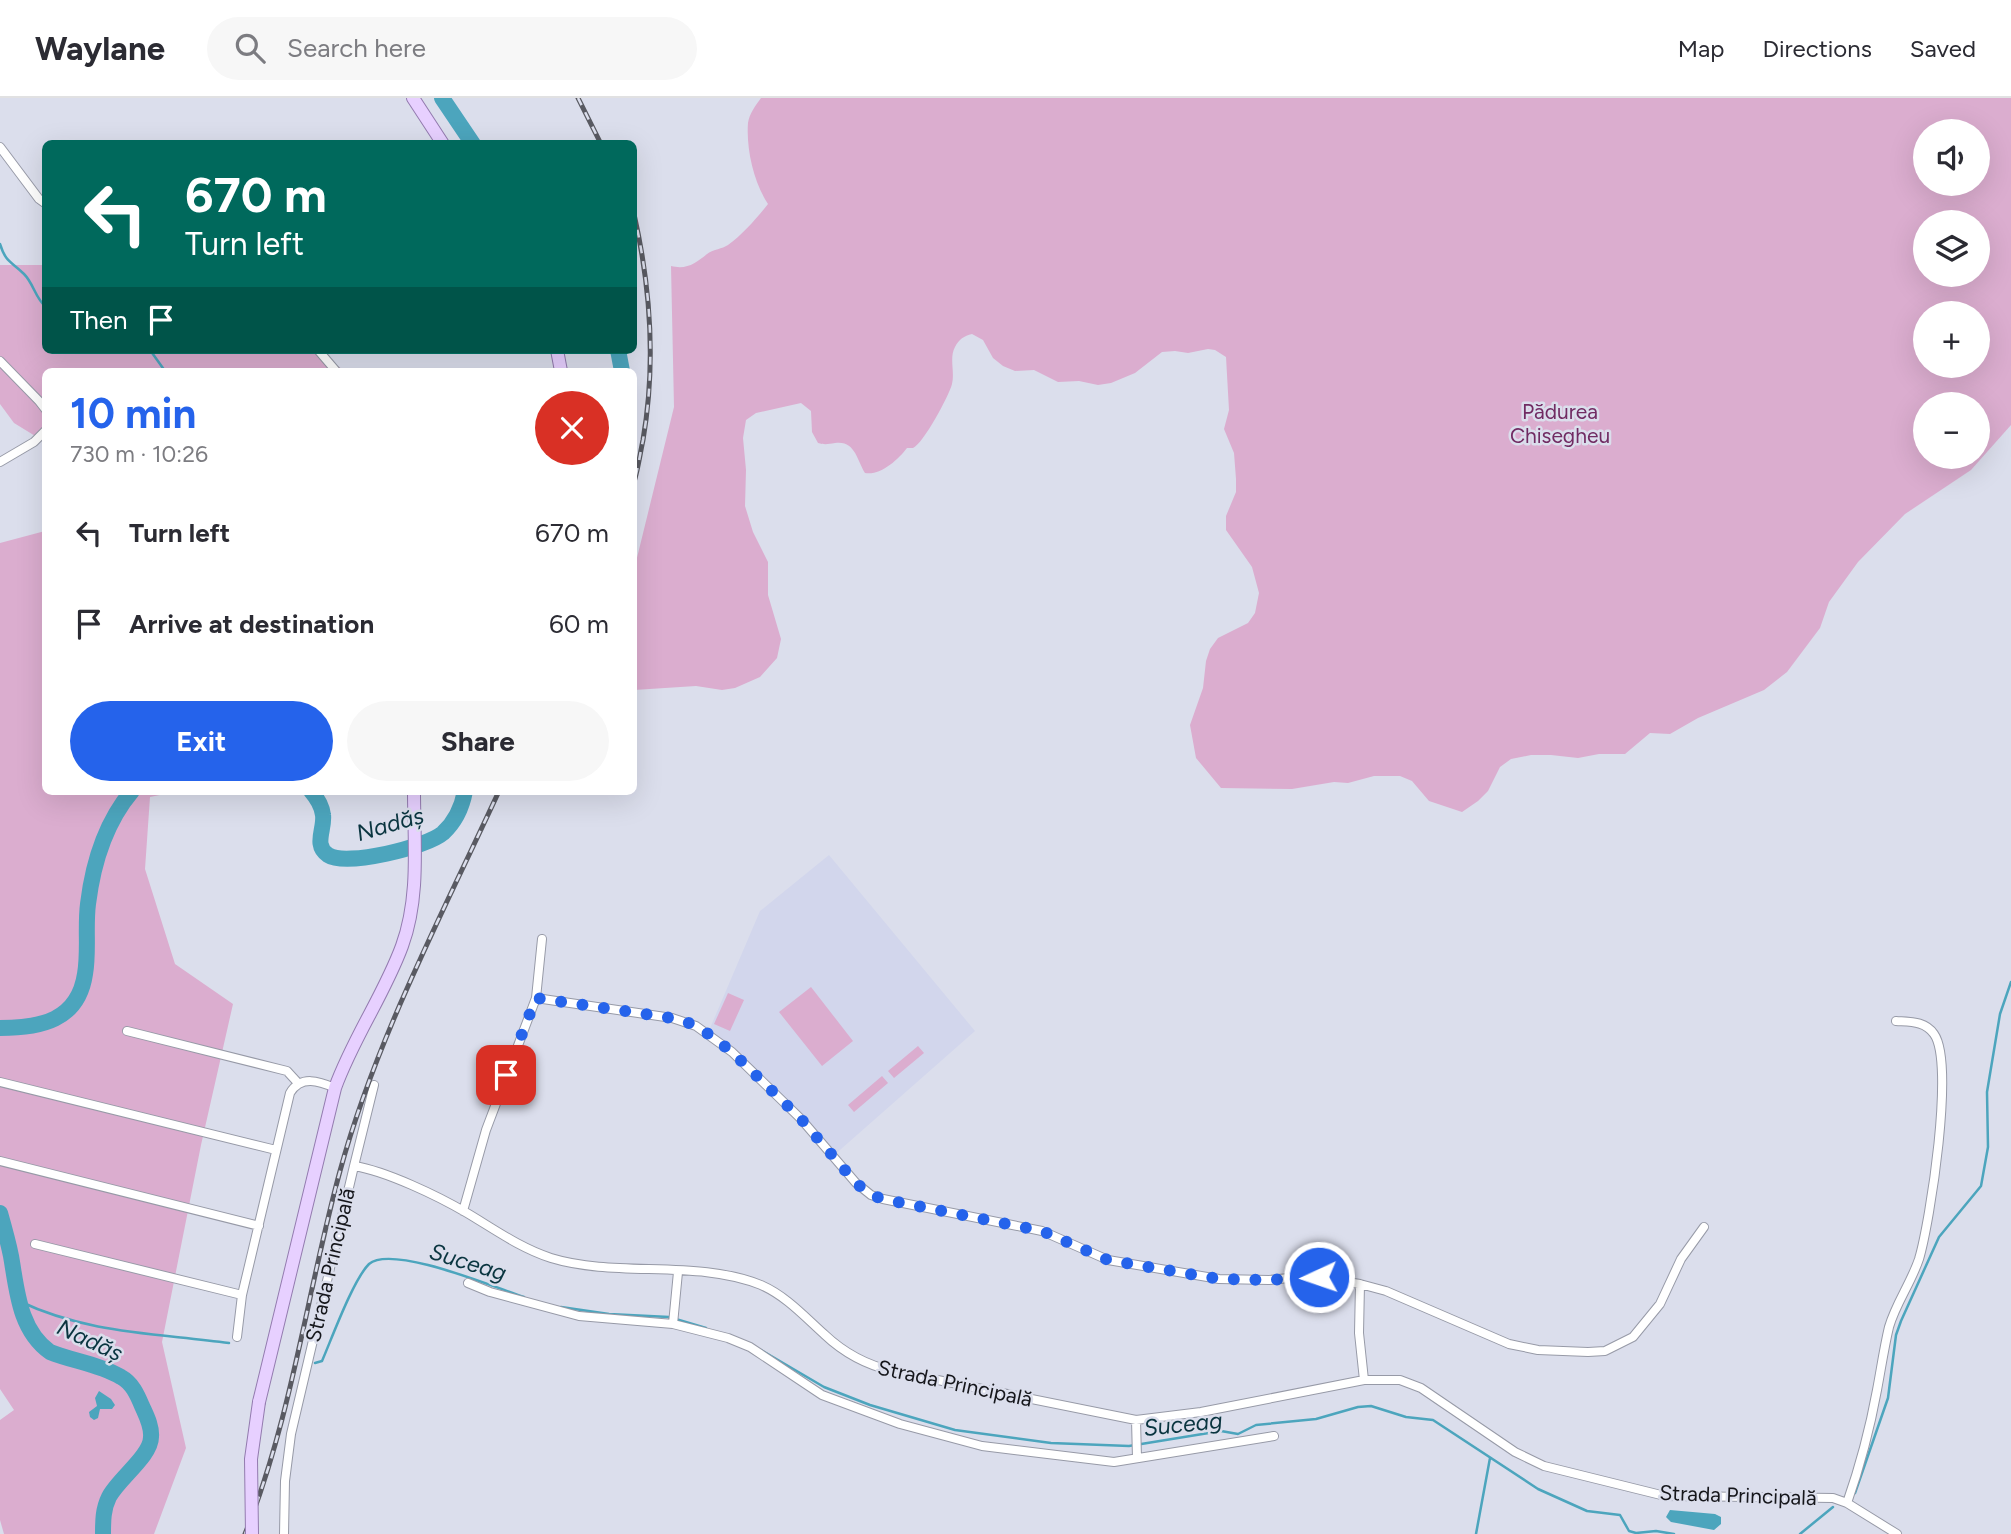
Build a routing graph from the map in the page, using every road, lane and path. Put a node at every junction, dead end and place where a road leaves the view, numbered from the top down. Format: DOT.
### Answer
graph roads {
  1 [pos="412,98"];
  2 [pos="440,140"];
  3 [pos="0,147"];
  4 [pos="42,199"];
  5 [pos="321,354"];
  6 [pos="0,361"];
  7 [pos="333,368"];
  8 [pos="42,405"];
  9 [pos="42,434"];
  10 [pos="0,462"];
  11 [pos="414,795"];
  12 [pos="542,939"];
  13 [pos="536,998"];
  14 [pos="1896,1021"];
  15 [pos="127,1031"];
  16 [pos="0,1082"];
  17 [pos="298,1083"];
  18 [pos="374,1085"];
  19 [pos="335,1088"];
  20 [pos="276,1150"];
  21 [pos="0,1161"];
  22 [pos="354,1166"];
  23 [pos="463,1211"];
  24 [pos="258,1226"];
  25 [pos="1704,1227"];
  26 [pos="35,1244"];
  27 [pos="678,1272"];
  28 [pos="468,1283"];
  29 [pos="1360,1284"];
  30 [pos="242,1295"];
  31 [pos="674,1320"];
  32 [pos="237,1337"];
  33 [pos="1364,1380"];
  34 [pos="1136,1425"];
  35 [pos="1274,1436"];
  36 [pos="1137,1458"];
  37 [pos="1847,1503"];
  38 [pos="251,1534"];
  39 [pos="284,1534"];
  40 [pos="1897,1534"];
  1 -- 2 [label="main road"];
  3 -- 4 [label="street"];
  5 -- 7 [label="street"];
  6 -- 8 [label="street"];
  9 -- 10 [label="street"];
  11 -- 19 [label="main road"];
  12 -- 13 [label="street"];
  13 -- 23 [label="street"];
  13 -- 29 [label="street"];
  14 -- 37 [label="street"];
  15 -- 17 [label="street"];
  16 -- 20 [label="street"];
  17 -- 19 [label="street"];
  17 -- 20 [label="street"];
  18 -- 22 [label="street"];
  19 -- 38 [label="main road, bridge"];
  20 -- 24 [label="street"];
  21 -- 24 [label="street"];
  22 -- 23 [label="street, Strada Principală"];
  22 -- 39 [label="street, Strada Principală"];
  23 -- 27 [label="street, Strada Principală"];
  24 -- 30 [label="street"];
  25 -- 29 [label="street"];
  26 -- 30 [label="street"];
  27 -- 31 [label="street"];
  27 -- 34 [label="street, Strada Principală"];
  28 -- 31 [label="street"];
  29 -- 33 [label="street"];
  30 -- 32 [label="street"];
  31 -- 36 [label="street"];
  33 -- 34 [label="street, Strada Principală"];
  33 -- 37 [label="street, Strada Principală"];
  34 -- 36 [label="street"];
  35 -- 36 [label="street"];
  37 -- 40 [label="street, Strada Principală"];
}
